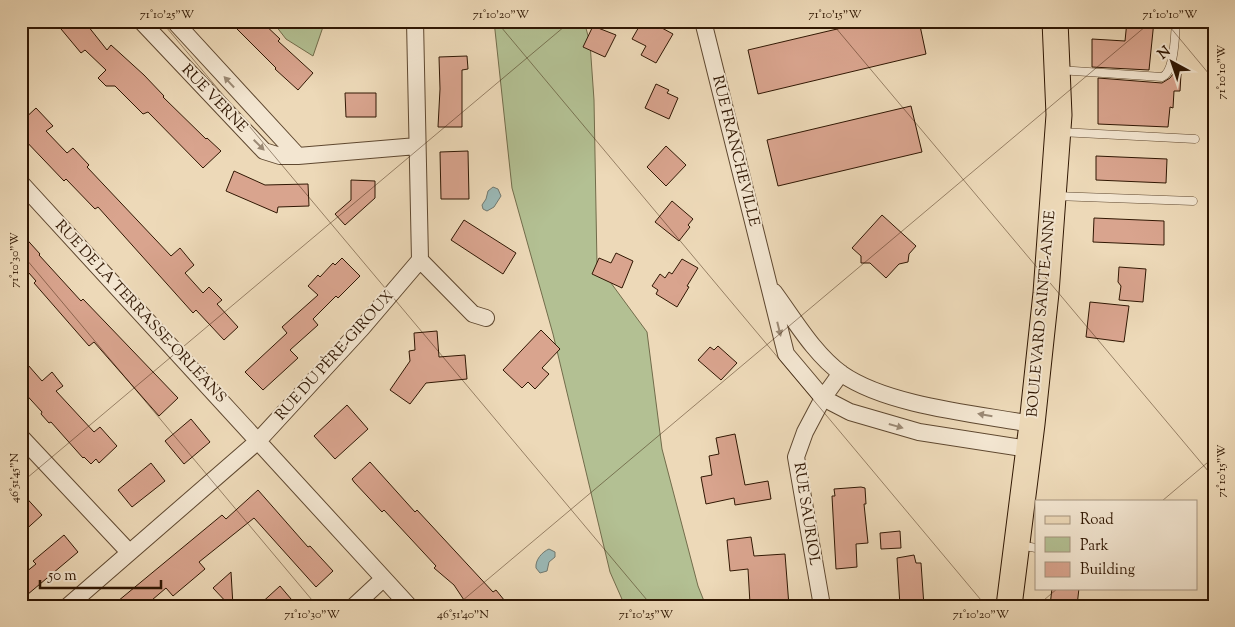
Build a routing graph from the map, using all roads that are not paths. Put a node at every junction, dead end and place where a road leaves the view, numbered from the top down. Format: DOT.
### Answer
graph roads {
  1 [pos="141,21"];
  2 [pos="174,21"];
  3 [pos="415,21"];
  4 [pos="703,21"];
  5 [pos="1055,21"];
  6 [pos="1176,21"];
  7 [pos="1057,70"];
  8 [pos="1058,132"];
  9 [pos="1195,139"];
  10 [pos="417,146"];
  11 [pos="298,156"];
  12 [pos="21,183"];
  13 [pos="1053,196"];
  14 [pos="1193,202"];
  15 [pos="420,260"];
  16 [pos="767,282"];
  17 [pos="486,318"];
  18 [pos="841,373"];
  19 [pos="823,398"];
  20 [pos="1032,424"];
  21 [pos="21,437"];
  22 [pos="258,441"];
  23 [pos="1029,449"];
  24 [pos="1027,546"];
  25 [pos="130,552"];
  26 [pos="383,579"];
  27 [pos="68,606"];
  28 [pos="354,606"];
  29 [pos="409,606"];
  30 [pos="822,606"];
  31 [pos="1010,606"];
  1 -- 11 [label="street, RUE VERNE, one-way"];
  11 -- 2 [label="street, RUE VERNE, one-way"];
  3 -- 10 [label="street"];
  4 -- 16 [label="street, RUE FRANCHEVILLE"];
  5 -- 7 [label="main road, BOULEVARD SAINTE-ANNE"];
  6 -- 7 [label="lane"];
  7 -- 8 [label="main road, BOULEVARD SAINTE-ANNE"];
  8 -- 9 [label="lane"];
  8 -- 13 [label="main road, BOULEVARD SAINTE-ANNE"];
  10 -- 11 [label="street, RUE VERNE"];
  10 -- 15 [label="street"];
  12 -- 22 [label="street, RUE DE LA TERRASSE-ORLÉANS"];
  13 -- 14 [label="lane"];
  13 -- 20 [label="main road, BOULEVARD SAINTE-ANNE"];
  15 -- 17 [label="street"];
  15 -- 22 [label="street, RUE DU PÈRE-GIROUX"];
  16 -- 18 [label="street, RUE FRANCHEVILLE"];
  16 -- 19 [label="street, RUE FRANCHEVILLE, one-way"];
  18 -- 19 [label="street, RUE SAURIOL"];
  20 -- 18 [label="street, RUE FRANCHEVILLE, one-way"];
  19 -- 23 [label="street, RUE FRANCHEVILLE, one-way"];
  19 -- 30 [label="street, RUE SAURIOL"];
  20 -- 23 [label="main road, BOULEVARD SAINTE-ANNE"];
  21 -- 25 [label="street"];
  22 -- 25 [label="street, RUE DU PÈRE-GIROUX"];
  22 -- 26 [label="street, RUE DE LA TERRASSE-ORLÉANS"];
  23 -- 24 [label="main road, BOULEVARD SAINTE-ANNE"];
  24 -- 31 [label="main road, BOULEVARD SAINTE-ANNE"];
  25 -- 27 [label="street, RUE DU PÈRE-GIROUX"];
  26 -- 28 [label="street"];
  26 -- 29 [label="street, RUE DE LA TERRASSE-ORLÉANS"];
}
